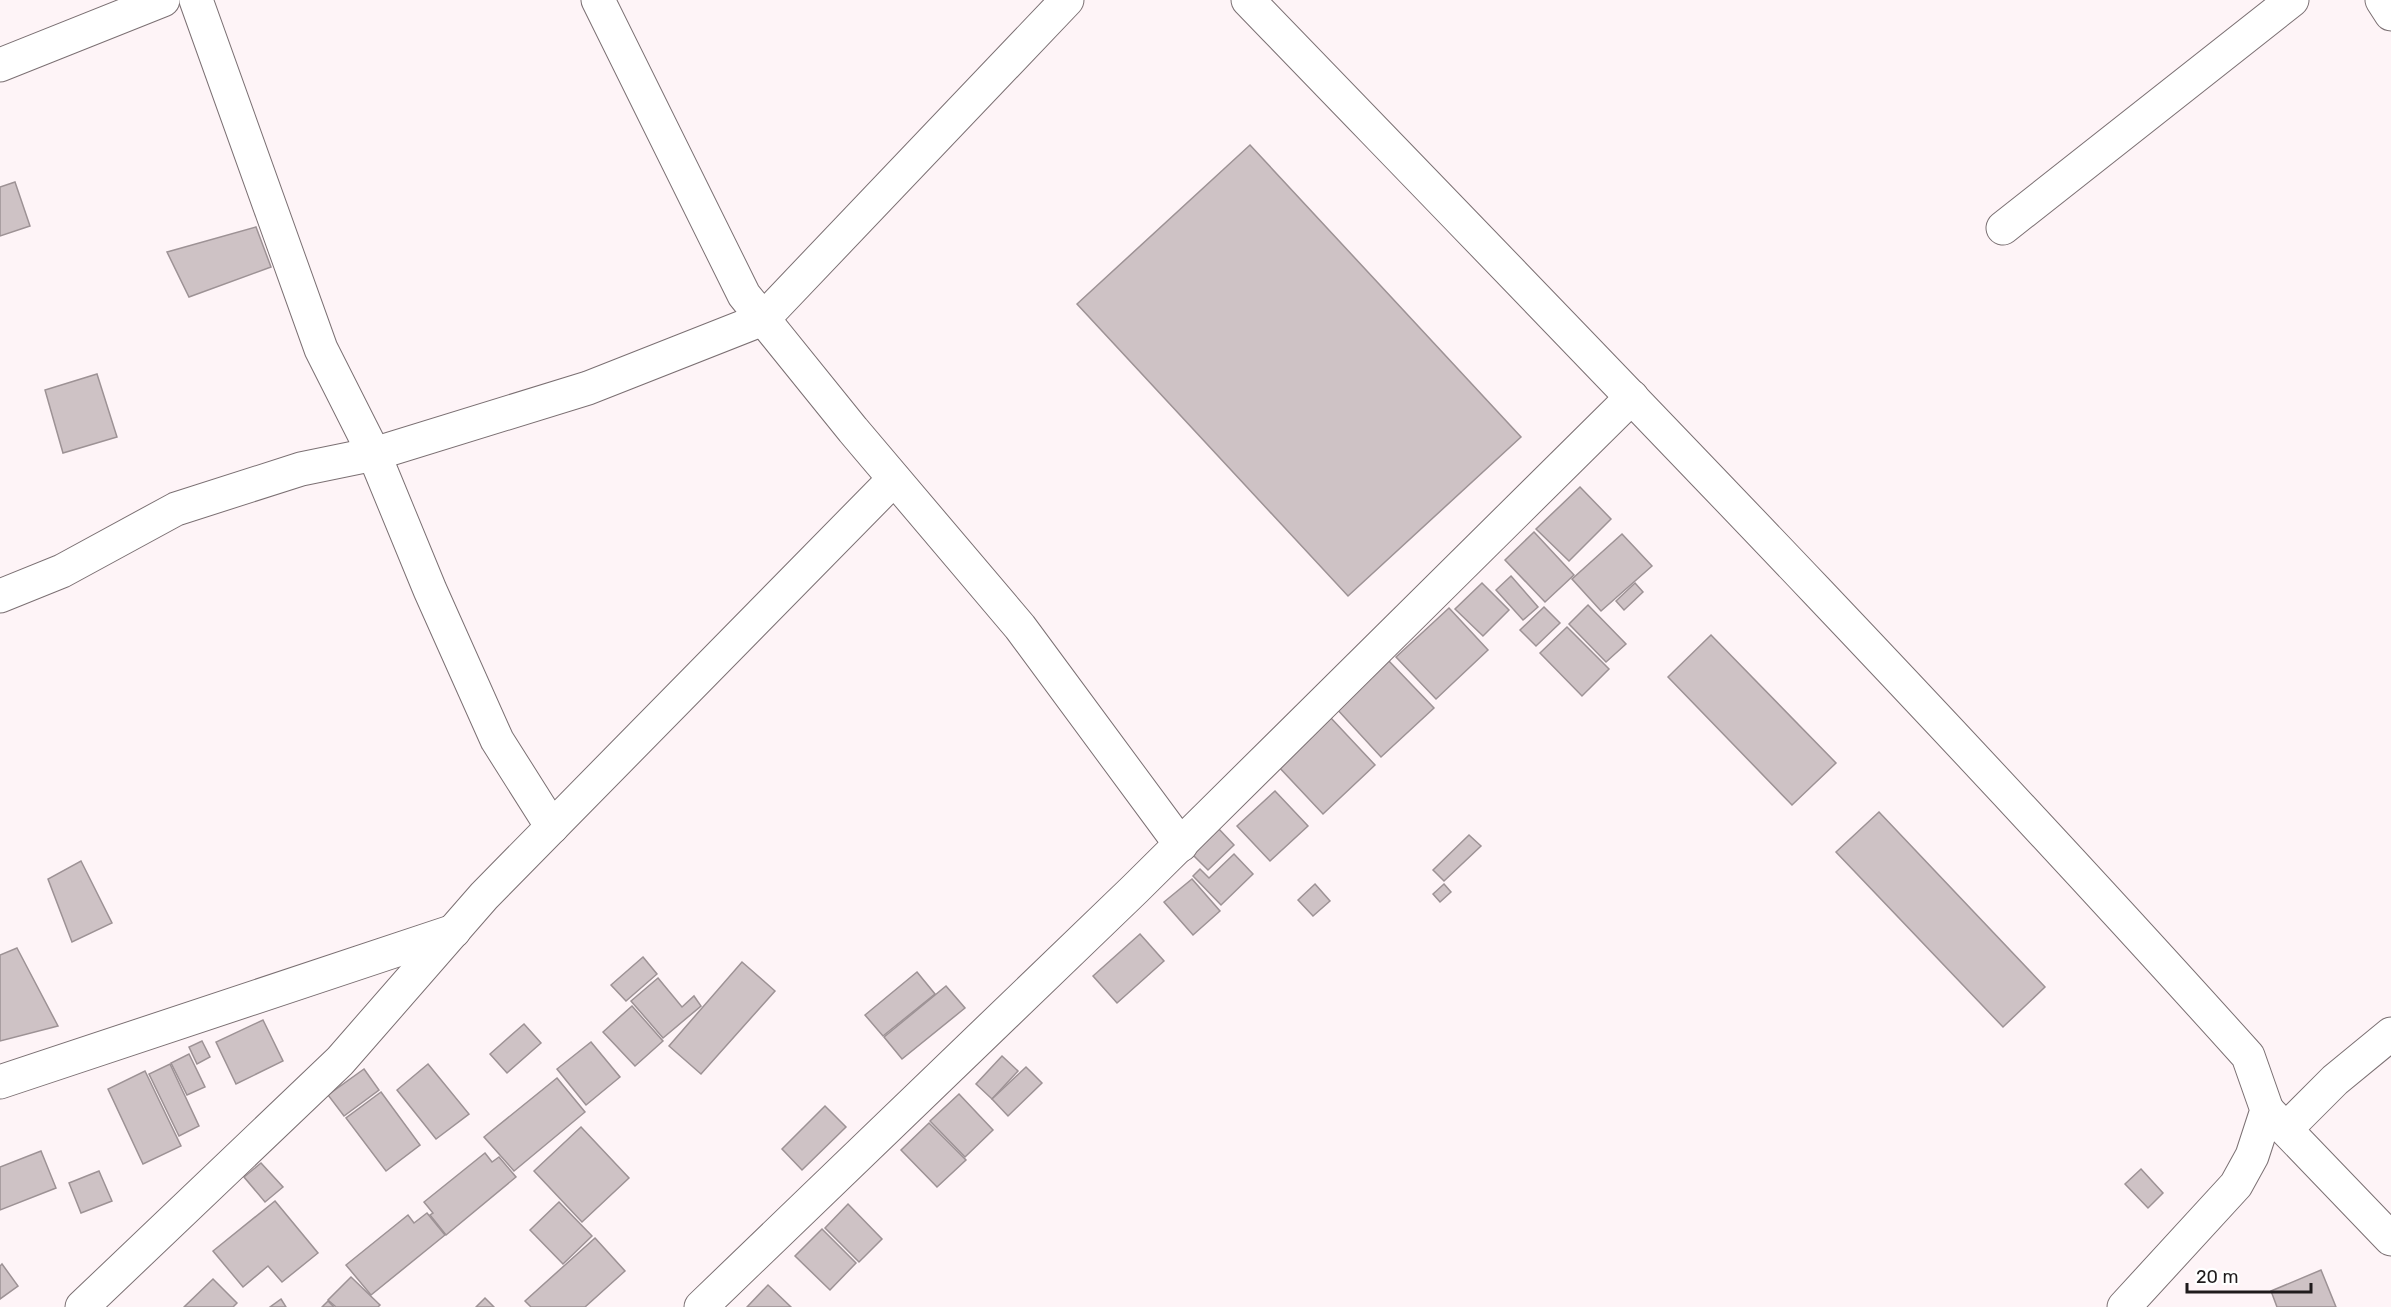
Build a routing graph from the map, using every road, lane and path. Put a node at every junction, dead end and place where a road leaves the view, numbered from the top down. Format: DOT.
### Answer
graph roads {
  1 [pos="163,0"];
  2 [pos="196,0"];
  3 [pos="598,0"];
  4 [pos="1067,0"];
  5 [pos="1248,0"];
  6 [pos="2292,0"];
  7 [pos="2382,0"];
  8 [pos="2391,14"];
  9 [pos="0,65"];
  10 [pos="2003,228"];
  11 [pos="763,319"];
  12 [pos="1632,397"];
  13 [pos="374,454"];
  14 [pos="894,479"];
  15 [pos="0,596"];
  16 [pos="552,827"];
  17 [pos="1181,844"];
  18 [pos="454,931"];
  19 [pos="2391,1034"];
  20 [pos="0,1082"];
  21 [pos="2277,1120"];
  22 [pos="2391,1239"];
  23 [pos="82,1307"];
  24 [pos="701,1307"];
  25 [pos="2124,1307"];
  1 -- 9 [label="street"];
  2 -- 13 [label="street"];
  3 -- 11 [label="street"];
  4 -- 11 [label="street"];
  5 -- 12 [label="street"];
  6 -- 10 [label="street"];
  7 -- 8 [label="street"];
  11 -- 13 [label="street"];
  11 -- 14 [label="street"];
  12 -- 17 [label="street"];
  12 -- 21 [label="street"];
  13 -- 15 [label="street"];
  13 -- 16 [label="street"];
  14 -- 16 [label="street"];
  14 -- 17 [label="street"];
  16 -- 18 [label="street"];
  17 -- 24 [label="street"];
  18 -- 20 [label="street"];
  18 -- 23 [label="street"];
  19 -- 21 [label="street"];
  21 -- 22 [label="street"];
  21 -- 25 [label="street"];
}
